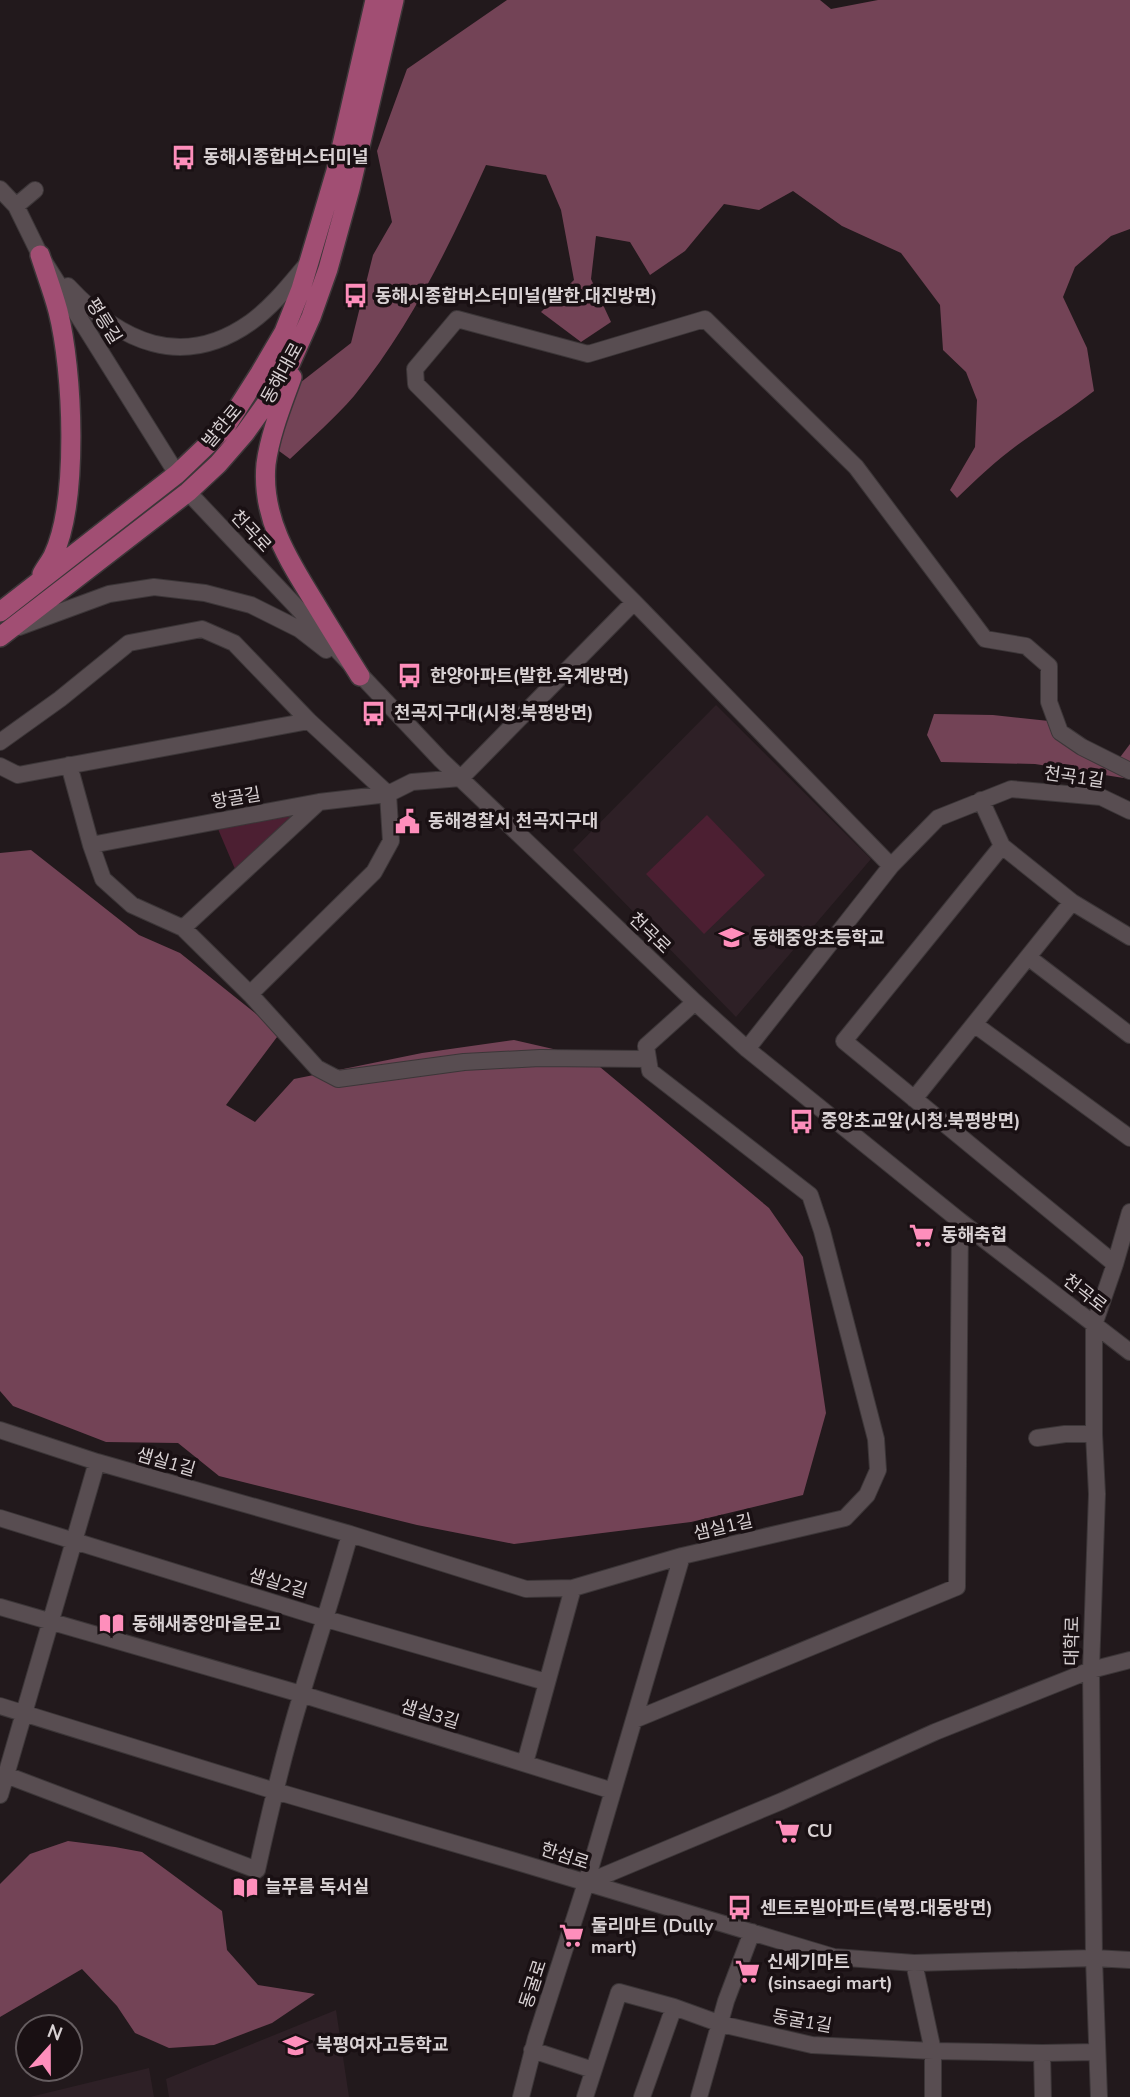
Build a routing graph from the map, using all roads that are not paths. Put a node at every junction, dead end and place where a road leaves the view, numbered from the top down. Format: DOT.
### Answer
graph roads {
  1 [pos="375,0"];
  2 [pos="394,0"];
  3 [pos="0,189"];
  4 [pos="35,190"];
  5 [pos="16,206"];
  6 [pos="40,255"];
  7 [pos="309,262"];
  8 [pos="312,317"];
  9 [pos="177,474"];
  10 [pos="188,492"];
  11 [pos="35,586"];
  12 [pos="634,602"];
  13 [pos="0,612"];
  14 [pos="3,634"];
  15 [pos="360,676"];
  16 [pos="309,721"];
  17 [pos="0,742"];
  18 [pos="69,765"];
  19 [pos="0,766"];
  20 [pos="1130,771"];
  21 [pos="461,778"];
  22 [pos="388,794"];
  23 [pos="981,800"];
  24 [pos="319,802"];
  25 [pos="1130,811"];
  26 [pos="91,845"];
  27 [pos="1002,846"];
  28 [pos="891,866"];
  29 [pos="1072,902"];
  30 [pos="183,928"];
  31 [pos="1130,937"];
  32 [pos="1028,957"];
  33 [pos="250,994"];
  34 [pos="695,1002"];
  35 [pos="974,1024"];
  36 [pos="1130,1035"];
  37 [pos="747,1049"];
  38 [pos="647,1059"];
  39 [pos="914,1099"];
  40 [pos="1130,1138"];
  41 [pos="1130,1212"];
  42 [pos="960,1221"];
  43 [pos="1115,1264"];
  44 [pos="1094,1325"];
  45 [pos="1130,1352"];
  46 [pos="0,1430"];
  47 [pos="1094,1434"];
  48 [pos="1037,1438"];
  49 [pos="96,1462"];
  50 [pos="0,1518"];
  51 [pos="350,1534"];
  52 [pos="74,1540"];
  53 [pos="682,1556"];
  54 [pos="573,1588"];
  55 [pos="0,1607"];
  56 [pos="326,1619"];
  57 [pos="49,1622"];
  58 [pos="1130,1660"];
  59 [pos="1091,1670"];
  60 [pos="546,1682"];
  61 [pos="301,1694"];
  62 [pos="0,1706"];
  63 [pos="24,1714"];
  64 [pos="634,1720"];
  65 [pos="525,1763"];
  66 [pos="6,1775"];
  67 [pos="275,1791"];
  68 [pos="612,1791"];
  69 [pos="0,1795"];
  70 [pos="586,1883"];
  71 [pos="752,1932"];
  72 [pos="1094,1958"];
  73 [pos="1130,1960"];
  74 [pos="914,1963"];
  75 [pos="674,2007"];
  76 [pos="721,2024"];
  77 [pos="532,2050"];
  78 [pos="933,2051"];
  79 [pos="1096,2052"];
  80 [pos="1042,2053"];
  81 [pos="593,2070"];
  82 [pos="521,2097"];
  83 [pos="584,2097"];
  84 [pos="642,2097"];
  85 [pos="699,2097"];
  86 [pos="933,2097"];
  87 [pos="1043,2097"];
  88 [pos="1099,2097"];
  1 -- 7 [label="main road, 발한로"];
  2 -- 8 [label="main road, 동해대로"];
  3 -- 5 [label="street, 평릉길"];
  4 -- 5 [label="street"];
  5 -- 6 [label="street, 평릉길"];
  6 -- 7 [label="street"];
  6 -- 9 [label="street, 평릉길"];
  6 -- 11 [label="main road"];
  7 -- 9 [label="main road, 발한로"];
  8 -- 10 [label="main road, 동해대로"];
  8 -- 15 [label="main road"];
  9 -- 10 [label="main road"];
  9 -- 11 [label="main road, 발한로"];
  10 -- 14 [label="main road, 동해대로"];
  10 -- 15 [label="street, 천곡로"];
  11 -- 13 [label="main road, 발한로"];
  12 -- 20 [label="street"];
  12 -- 21 [label="street"];
  12 -- 28 [label="street"];
  14 -- 15 [label="street"];
  15 -- 21 [label="street, 천곡로"];
  16 -- 17 [label="street"];
  16 -- 18 [label="street"];
  16 -- 22 [label="street"];
  18 -- 19 [label="street"];
  18 -- 26 [label="street"];
  21 -- 22 [label="street, 항골길"];
  21 -- 34 [label="street, 천곡로"];
  22 -- 24 [label="street, 항골길"];
  22 -- 33 [label="street"];
  23 -- 25 [label="street, 천곡1길"];
  23 -- 27 [label="street"];
  23 -- 28 [label="street"];
  24 -- 26 [label="street, 항골길"];
  24 -- 30 [label="street"];
  26 -- 30 [label="street"];
  27 -- 29 [label="street"];
  27 -- 39 [label="street"];
  28 -- 37 [label="street"];
  29 -- 31 [label="street"];
  29 -- 32 [label="street"];
  30 -- 33 [label="street"];
  32 -- 35 [label="street"];
  32 -- 36 [label="street"];
  33 -- 38 [label="street"];
  34 -- 37 [label="street, 천곡로"];
  34 -- 38 [label="street"];
  35 -- 39 [label="street"];
  35 -- 40 [label="street"];
  37 -- 42 [label="street, 천곡로"];
  38 -- 53 [label="street, 샘실1길"];
  39 -- 43 [label="street"];
  41 -- 43 [label="street, 대학로"];
  42 -- 44 [label="street, 천곡로"];
  42 -- 64 [label="street"];
  43 -- 44 [label="street, 대학로"];
  44 -- 45 [label="street, 천곡로"];
  44 -- 47 [label="street, 대학로"];
  46 -- 49 [label="street, 샘실1길"];
  47 -- 48 [label="street"];
  47 -- 59 [label="street, 대학로"];
  49 -- 51 [label="street, 샘실1길"];
  49 -- 52 [label="street"];
  50 -- 52 [label="street, 샘실2길"];
  51 -- 54 [label="street, 샘실1길"];
  51 -- 56 [label="street"];
  52 -- 56 [label="street, 샘실2길"];
  52 -- 57 [label="street"];
  53 -- 54 [label="street, 샘실1길"];
  53 -- 64 [label="street"];
  54 -- 60 [label="street"];
  55 -- 57 [label="street, 샘실3길"];
  56 -- 60 [label="street, 샘실2길"];
  56 -- 61 [label="street"];
  57 -- 61 [label="street, 샘실3길"];
  57 -- 63 [label="street"];
  58 -- 59 [label="street"];
  59 -- 70 [label="street"];
  59 -- 72 [label="street, 대학로"];
  60 -- 65 [label="street"];
  61 -- 65 [label="street, 샘실3길"];
  61 -- 67 [label="street"];
  62 -- 63 [label="street, 한섬로"];
  63 -- 66 [label="street"];
  63 -- 67 [label="street, 한섬로"];
  64 -- 68 [label="street"];
  65 -- 68 [label="street, 샘실3길"];
  66 -- 67 [label="street"];
  66 -- 69 [label="street"];
  67 -- 70 [label="street, 한섬로"];
  68 -- 70 [label="street, 동굴로"];
  70 -- 71 [label="street, 한섬로"];
  70 -- 77 [label="street, 동굴로"];
  71 -- 74 [label="street, 한섬로"];
  71 -- 76 [label="street"];
  72 -- 73 [label="street, 한섬로"];
  72 -- 74 [label="street, 한섬로"];
  72 -- 79 [label="street, 대학로"];
  74 -- 78 [label="street"];
  75 -- 76 [label="street, 동굴1길"];
  75 -- 81 [label="street, 동굴1길"];
  75 -- 84 [label="street"];
  76 -- 78 [label="street, 동굴1길"];
  76 -- 85 [label="street"];
  77 -- 81 [label="street"];
  77 -- 82 [label="street, 동굴로"];
  78 -- 80 [label="street, 동굴1길"];
  78 -- 86 [label="street"];
  79 -- 80 [label="street, 동굴1길"];
  79 -- 88 [label="street, 대학로"];
  80 -- 87 [label="street"];
  81 -- 83 [label="street, 동굴1길"];
}
